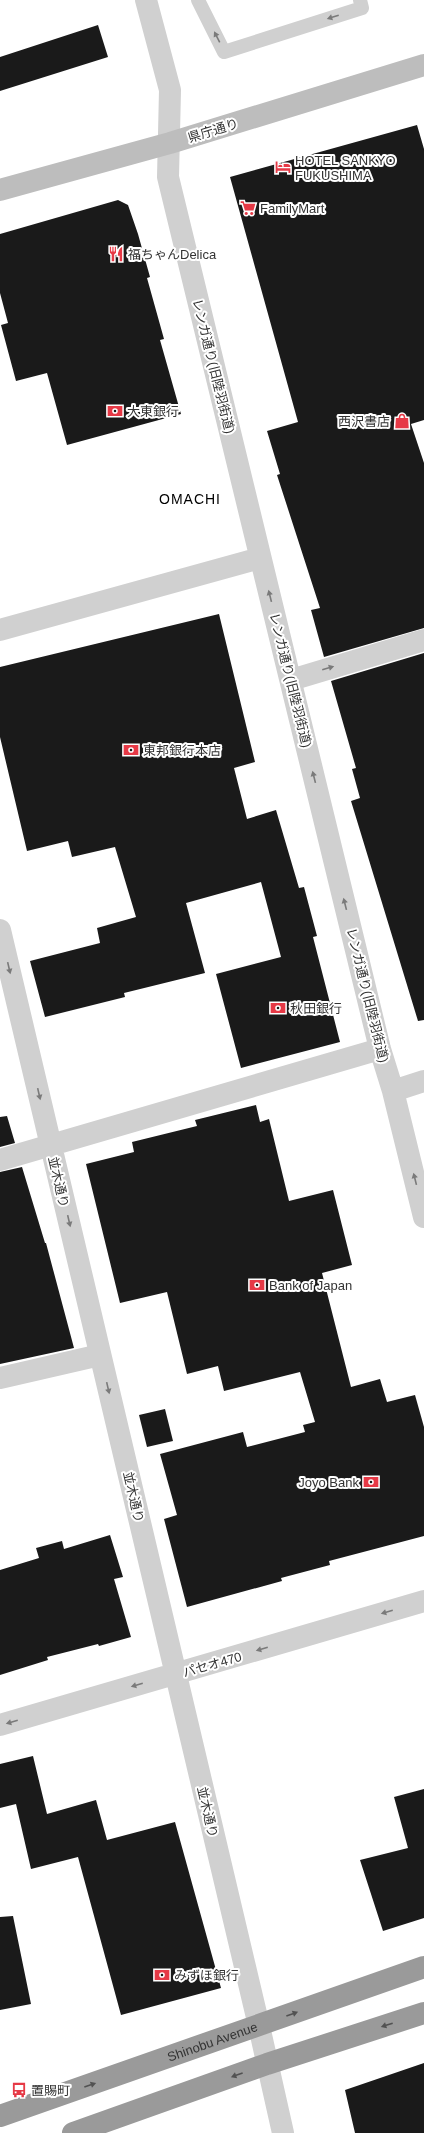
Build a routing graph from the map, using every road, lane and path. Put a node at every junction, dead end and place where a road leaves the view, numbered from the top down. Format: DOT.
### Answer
graph roads {
  1 [pos="146,0"];
  2 [pos="198,0"];
  3 [pos="360,0"];
  4 [pos="424,65"];
  5 [pos="170,143"];
  6 [pos="0,190"];
  7 [pos="260,558"];
  8 [pos="0,630"];
  9 [pos="424,640"];
  10 [pos="291,680"];
  11 [pos="0,930"];
  12 [pos="380,1049"];
  13 [pos="424,1081"];
  14 [pos="393,1091"];
  15 [pos="51,1146"];
  16 [pos="0,1160"];
  17 [pos="424,1217"];
  18 [pos="100,1354"];
  19 [pos="0,1378"];
  20 [pos="424,1601"];
  21 [pos="176,1674"];
  22 [pos="0,1725"];
  23 [pos="424,1967"];
  24 [pos="424,2012"];
  25 [pos="259,2026"];
  26 [pos="266,2064"];
  27 [pos="0,2116"];
  28 [pos="73,2133"];
  29 [pos="283,2133"];
  1 -- 5 [label="street, レンガ通り(旧陸羽街道)"];
  3 -- 2 [label="lane, one-way"];
  4 -- 5 [label="street, 県庁通り"];
  5 -- 6 [label="street, 県庁通り"];
  5 -- 7 [label="street, レンガ通り(旧陸羽街道)"];
  7 -- 8 [label="street"];
  10 -- 7 [label="street, レンガ通り(旧陸羽街道), one-way"];
  10 -- 9 [label="street, one-way"];
  12 -- 10 [label="street, レンガ通り(旧陸羽街道), one-way"];
  11 -- 15 [label="street, 並木通り, one-way"];
  12 -- 14 [label="street, レンガ通り(旧陸羽街道)"];
  12 -- 15 [label="street"];
  13 -- 14 [label="street"];
  17 -- 14 [label="street, レンガ通り(旧陸羽街道), one-way"];
  15 -- 16 [label="street"];
  15 -- 18 [label="street, 並木通り, one-way"];
  18 -- 19 [label="street"];
  18 -- 21 [label="street, 並木通り, one-way"];
  20 -- 21 [label="street, パセオ470, one-way"];
  21 -- 22 [label="street, パセオ470, one-way"];
  21 -- 25 [label="street, 並木通り"];
  25 -- 23 [label="highway, Shinobu Avenue, one-way"];
  24 -- 26 [label="highway, one-way"];
  25 -- 26 [label="street, 並木通り"];
  27 -- 25 [label="highway, Shinobu Avenue, one-way"];
  26 -- 28 [label="highway, one-way"];
  26 -- 29 [label="street, 並木通り"];
}
